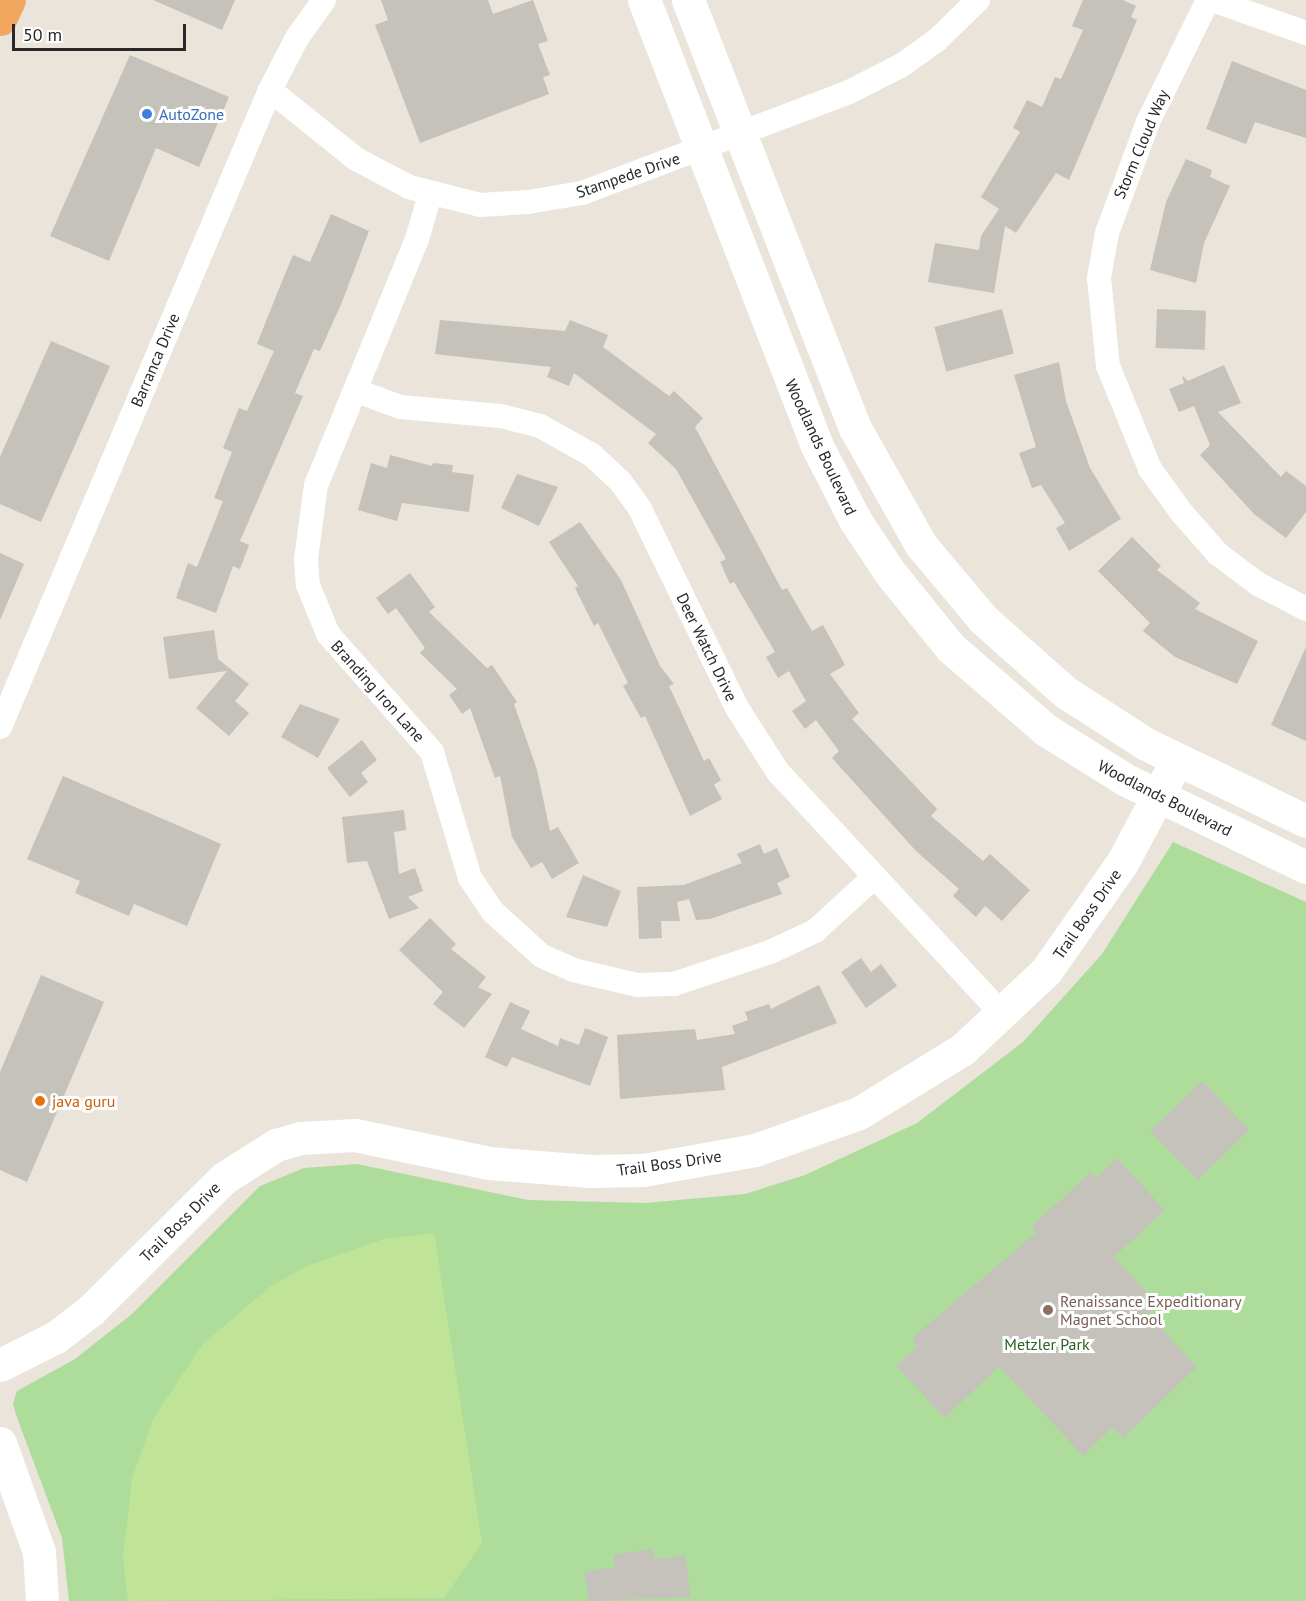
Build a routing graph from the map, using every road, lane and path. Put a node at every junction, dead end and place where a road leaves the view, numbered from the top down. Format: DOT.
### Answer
graph roads {
  1 [pos="9,0"];
  2 [pos="324,0"];
  3 [pos="644,0"];
  4 [pos="688,0"];
  5 [pos="978,0"];
  6 [pos="1210,0"];
  7 [pos="0,19"];
  8 [pos="1306,33"];
  9 [pos="270,90"];
  10 [pos="740,133"];
  11 [pos="702,148"];
  12 [pos="430,195"];
  13 [pos="357,391"];
  14 [pos="1306,609"];
  15 [pos="1,723"];
  16 [pos="1177,760"];
  17 [pos="1158,796"];
  18 [pos="1306,821"];
  19 [pos="1306,867"];
  20 [pos="872,879"];
  21 [pos="1002,1014"];
  22 [pos="0,1365"];
  23 [pos="0,1443"];
  24 [pos="42,1601"];
  1 -- 7 [label="highway"];
  2 -- 9 [label="street, Barranca Drive"];
  3 -- 11 [label="street, Woodlands Boulevard"];
  4 -- 10 [label="street"];
  5 -- 10 [label="street, Stampede Drive"];
  6 -- 8 [label="street"];
  6 -- 14 [label="street, Storm Cloud Way"];
  9 -- 12 [label="street, Stampede Drive"];
  9 -- 15 [label="street, Barranca Drive"];
  10 -- 11 [label="street, Stampede Drive"];
  10 -- 16 [label="street"];
  11 -- 12 [label="street, Stampede Drive"];
  11 -- 17 [label="street, Woodlands Boulevard"];
  12 -- 13 [label="street, Branding Iron Lane"];
  13 -- 20 [label="street, Deer Watch Drive"];
  13 -- 20 [label="street, Branding Iron Lane"];
  16 -- 17 [label="street, Trail Boss Drive"];
  16 -- 18 [label="street"];
  17 -- 19 [label="street, Woodlands Boulevard"];
  17 -- 21 [label="street, Trail Boss Drive"];
  20 -- 21 [label="street, Deer Watch Drive"];
  21 -- 22 [label="street, Trail Boss Drive"];
  23 -- 24 [label="street"];
}
